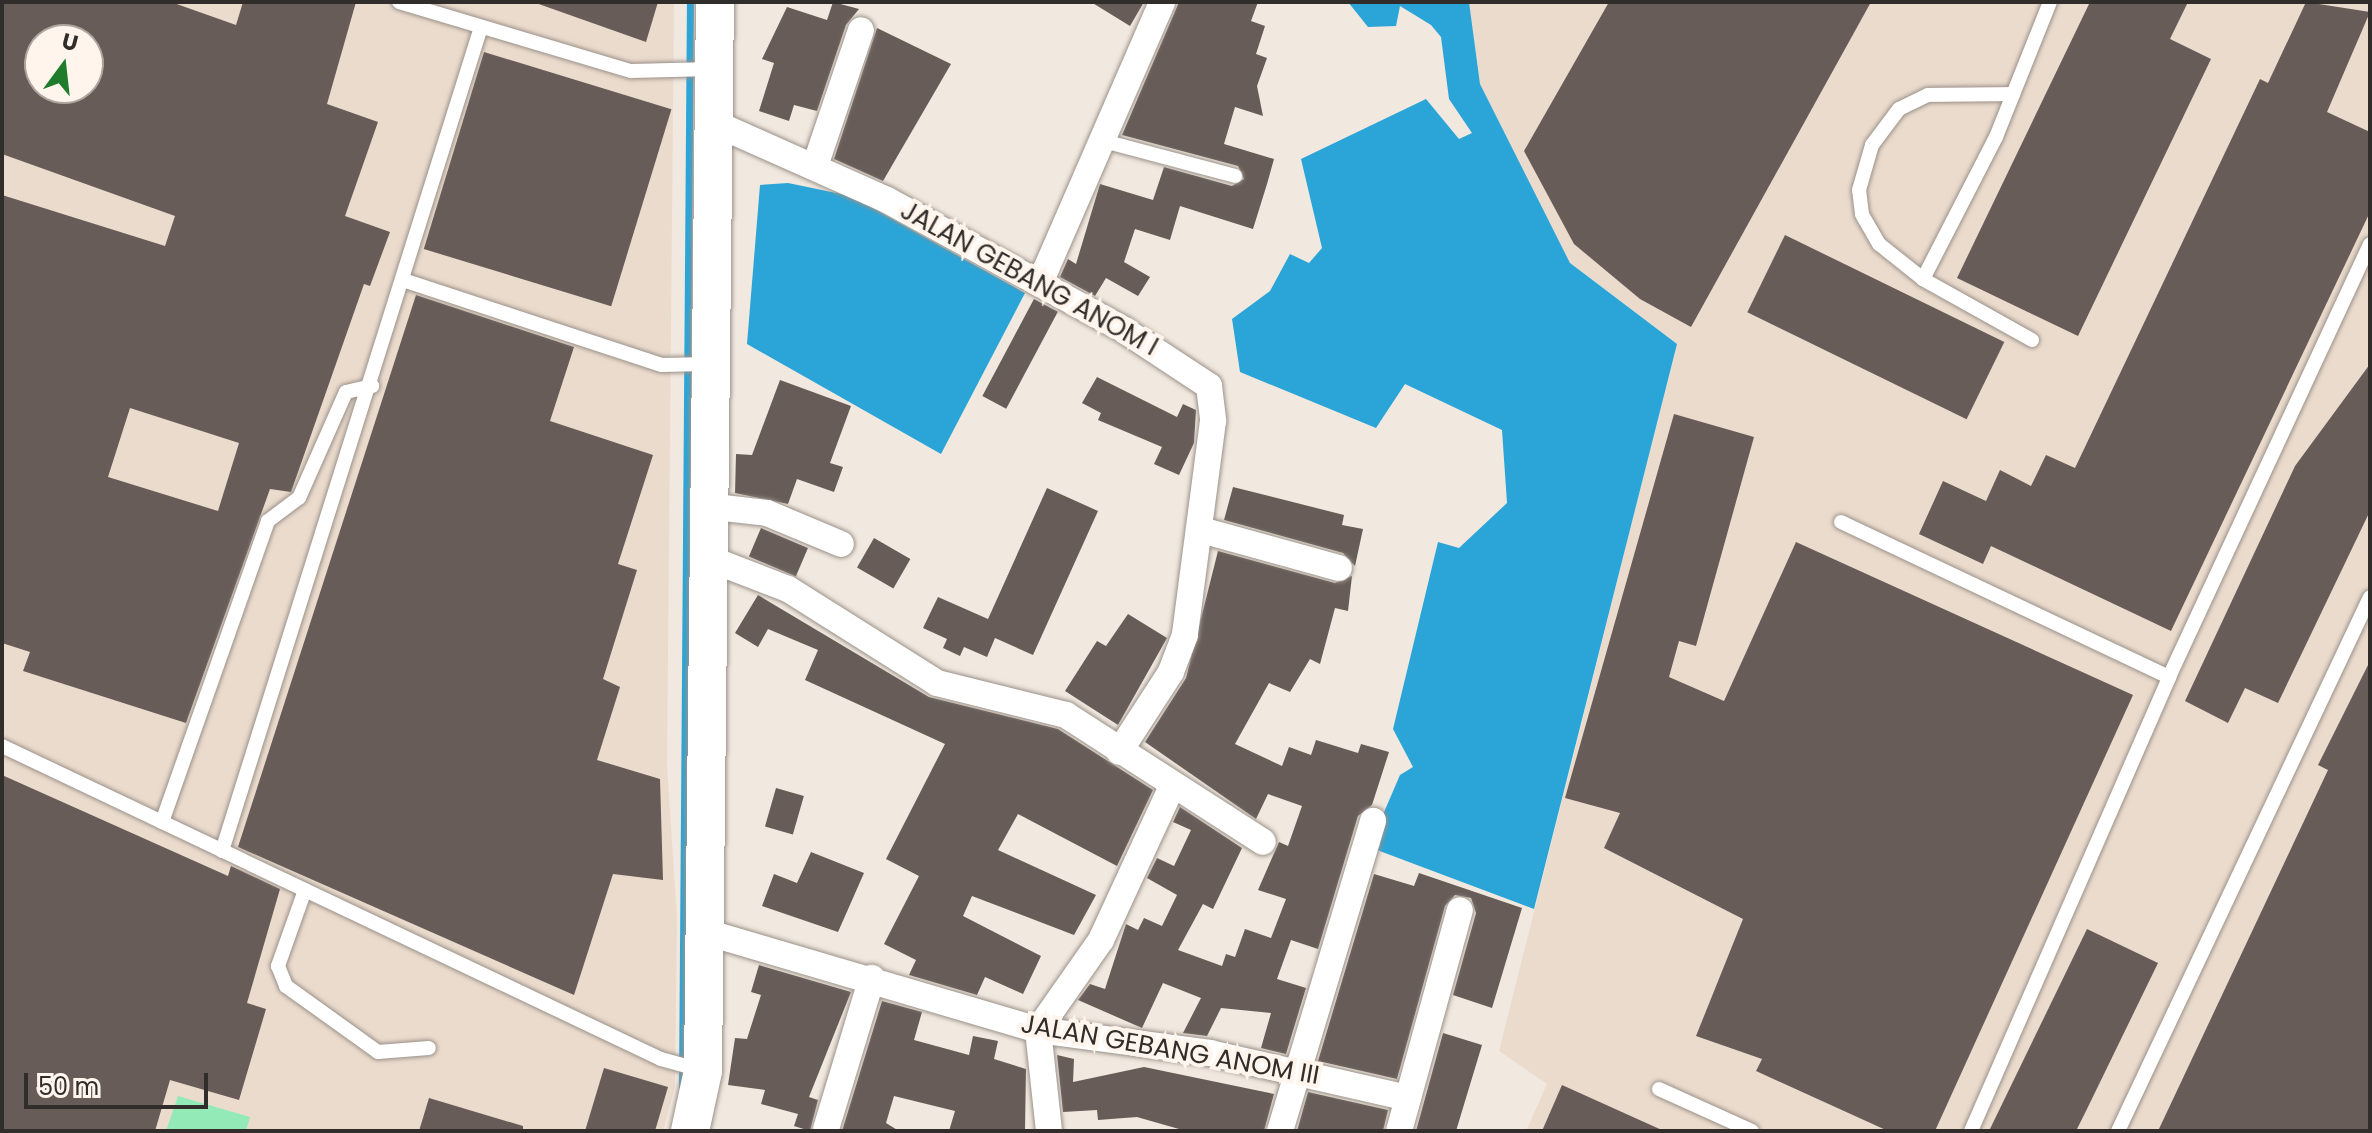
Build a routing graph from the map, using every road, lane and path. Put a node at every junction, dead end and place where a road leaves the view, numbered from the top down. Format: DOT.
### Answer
graph roads {
  1 [pos="399,2"];
  2 [pos="715,2"];
  3 [pos="1162,2"];
  4 [pos="2050,2"];
  5 [pos="480,30"];
  6 [pos="861,30"];
  7 [pos="706,71"];
  8 [pos="2013,94"];
  9 [pos="712,122"];
  10 [pos="1100,140"];
  11 [pos="816,163"];
  12 [pos="1235,176"];
  13 [pos="2370,244"];
  14 [pos="1923,279"];
  15 [pos="406,281"];
  16 [pos="1040,283"];
  17 [pos="2032,340"];
  18 [pos="703,364"];
  19 [pos="372,386"];
  20 [pos="706,506"];
  21 [pos="1841,522"];
  22 [pos="1201,530"];
  23 [pos="841,544"];
  24 [pos="705,557"];
  25 [pos="1339,568"];
  26 [pos="2370,597"];
  27 [pos="2169,677"];
  28 [pos="2,746"];
  29 [pos="1119,752"];
  30 [pos="1172,786"];
  31 [pos="1373,821"];
  32 [pos="162,822"];
  33 [pos="1263,842"];
  34 [pos="222,851"];
  35 [pos="305,890"];
  36 [pos="1460,910"];
  37 [pos="702,931"];
  38 [pos="872,978"];
  39 [pos="1038,1030"];
  40 [pos="429,1048"];
  41 [pos="698,1070"];
  42 [pos="1298,1071"];
  43 [pos="1659,1089"];
  44 [pos="1408,1098"];
  45 [pos="826,1129"];
  46 [pos="690,1131"];
  47 [pos="1049,1131"];
  48 [pos="1280,1131"];
  49 [pos="1399,1131"];
  50 [pos="1752,1131"];
  51 [pos="1971,1131"];
  52 [pos="2118,1131"];
  1 -- 5 [label="lane"];
  2 -- 7 [label="street"];
  3 -- 10 [label="street"];
  4 -- 8 [label="lane"];
  5 -- 7 [label="lane"];
  5 -- 15 [label="lane"];
  6 -- 11 [label="street"];
  7 -- 9 [label="street"];
  8 -- 14 [label="lane"];
  8 -- 14 [label="lane"];
  9 -- 11 [label="street, JALAN GEBANG ANOM I"];
  9 -- 18 [label="street"];
  10 -- 12 [label="lane"];
  10 -- 16 [label="street"];
  11 -- 16 [label="street, JALAN GEBANG ANOM I"];
  13 -- 27 [label="lane"];
  14 -- 17 [label="lane"];
  15 -- 18 [label="lane"];
  15 -- 19 [label="lane"];
  16 -- 22 [label="street, JALAN GEBANG ANOM I"];
  18 -- 20 [label="street"];
  19 -- 32 [label="lane"];
  19 -- 34 [label="lane"];
  20 -- 23 [label="street"];
  20 -- 24 [label="street"];
  21 -- 27 [label="lane"];
  22 -- 25 [label="street"];
  22 -- 29 [label="street"];
  24 -- 29 [label="street"];
  24 -- 37 [label="street"];
  26 -- 52 [label="lane"];
  27 -- 51 [label="lane"];
  28 -- 32 [label="lane"];
  29 -- 30 [label="street"];
  30 -- 33 [label="street"];
  30 -- 39 [label="street"];
  31 -- 42 [label="street"];
  32 -- 34 [label="lane"];
  34 -- 35 [label="lane"];
  35 -- 40 [label="lane"];
  35 -- 41 [label="lane"];
  36 -- 44 [label="street"];
  37 -- 38 [label="street, JALAN GEBANG ANOM III"];
  37 -- 41 [label="street"];
  38 -- 39 [label="street, JALAN GEBANG ANOM III"];
  38 -- 45 [label="street"];
  39 -- 42 [label="street, JALAN GEBANG ANOM III"];
  39 -- 47 [label="street"];
  41 -- 46 [label="street"];
  42 -- 44 [label="street, JALAN GEBANG ANOM III"];
  42 -- 48 [label="street"];
  43 -- 50 [label="lane"];
  44 -- 49 [label="street"];
}
